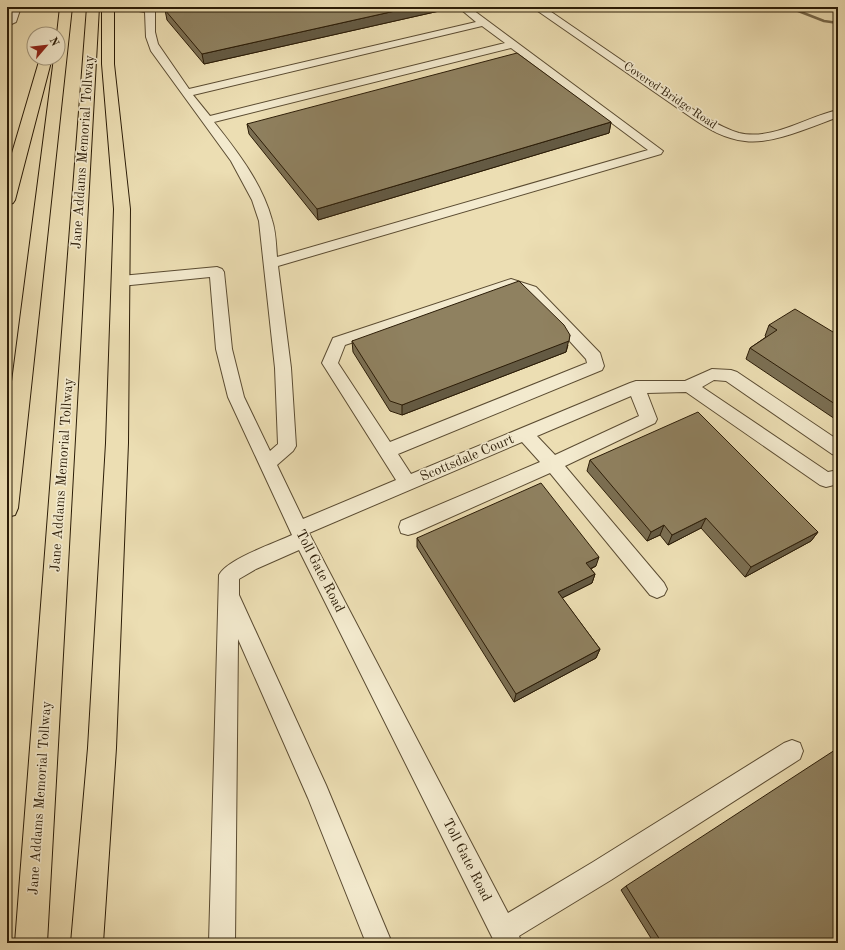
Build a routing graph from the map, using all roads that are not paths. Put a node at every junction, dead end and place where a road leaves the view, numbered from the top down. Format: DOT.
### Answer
graph roads {
  1 [pos="16,7"];
  2 [pos="58,7"];
  3 [pos="66,7"];
  4 [pos="93,7"];
  5 [pos="108,7"];
  6 [pos="463,7"];
  7 [pos="536,7"];
  8 [pos="152,11"];
  9 [pos="484,22"];
  10 [pos="7,23"];
  11 [pos="54,26"];
  12 [pos="513,44"];
  13 [pos="44,66"];
  14 [pos="186,93"];
  15 [pos="838,113"];
  16 [pos="207,120"];
  17 [pos="7,200"];
  18 [pos="272,263"];
  19 [pos="120,281"];
  20 [pos="689,386"];
  21 [pos="636,388"];
  22 [pos="525,434"];
  23 [pos="838,449"];
  24 [pos="386,451"];
  25 [pos="267,464"];
  26 [pos="553,464"];
  27 [pos="838,477"];
  28 [pos="407,483"];
  29 [pos="7,508"];
  30 [pos="408,527"];
  31 [pos="301,534"];
  32 [pos="657,589"];
  33 [pos="229,595"];
  34 [pos="792,751"];
  35 [pos="506,937"];
  36 [pos="31,943"];
  37 [pos="87,943"];
  38 [pos="222,943"];
  39 [pos="379,943"];
  1 -- 10 [label="street"];
  2 -- 11 [label="highway"];
  3 -- 29 [label="highway, Jane Addams Memorial Tollway"];
  4 -- 36 [label="highway, Jane Addams Memorial Tollway"];
  5 -- 19 [label="highway"];
  6 -- 9 [label="street"];
  7 -- 15 [label="street, Covered Bridge Road"];
  8 -- 14 [label="street"];
  9 -- 12 [label="street"];
  9 -- 14 [label="street"];
  12 -- 16 [label="street"];
  12 -- 18 [label="street"];
  13 -- 17 [label="highway"];
  14 -- 16 [label="street"];
  16 -- 18 [label="street"];
  18 -- 25 [label="street"];
  19 -- 25 [label="street, Toll Gate Road"];
  19 -- 37 [label="highway"];
  20 -- 21 [label="street"];
  20 -- 23 [label="street"];
  20 -- 27 [label="street"];
  21 -- 22 [label="street, Scottsdale Court"];
  21 -- 26 [label="street"];
  22 -- 26 [label="street"];
  22 -- 28 [label="street, Scottsdale Court"];
  24 -- 24 [label="street"];
  24 -- 28 [label="street"];
  25 -- 31 [label="street, Toll Gate Road"];
  26 -- 30 [label="street"];
  26 -- 32 [label="street"];
  28 -- 31 [label="street, Scottsdale Court"];
  31 -- 33 [label="street, Scottsdale Court"];
  31 -- 35 [label="street, Toll Gate Road"];
  33 -- 38 [label="street"];
  33 -- 39 [label="street"];
  34 -- 35 [label="street"];
}
